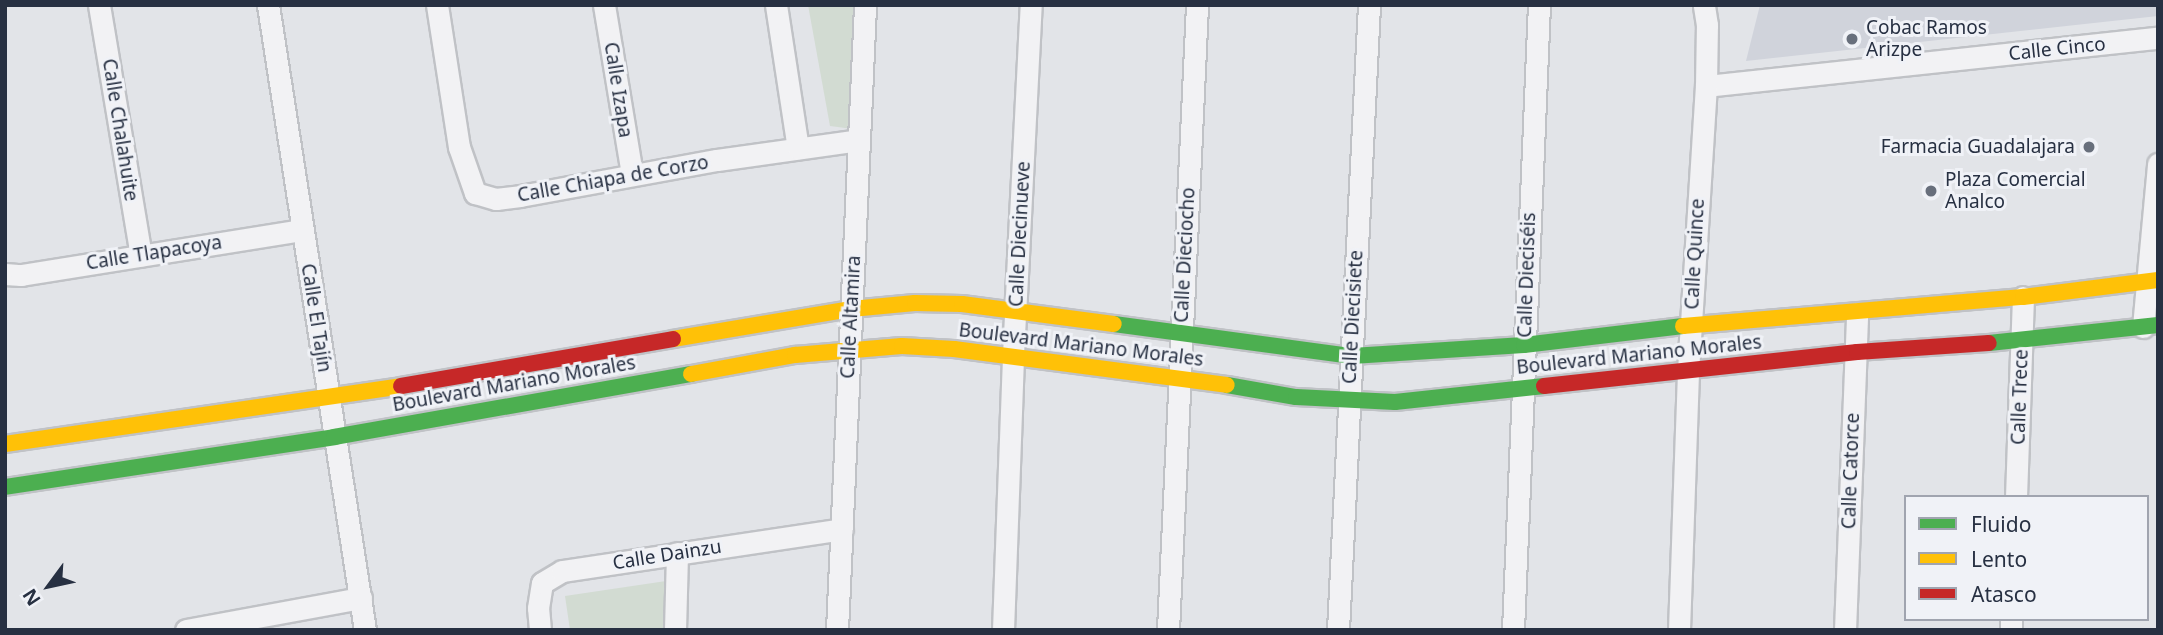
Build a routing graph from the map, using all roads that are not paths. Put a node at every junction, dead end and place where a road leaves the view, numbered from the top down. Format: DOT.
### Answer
graph roads {
  1 [pos="99,5"];
  2 [pos="268,5"];
  3 [pos="437,5"];
  4 [pos="604,5"];
  5 [pos="776,5"];
  6 [pos="865,5"];
  7 [pos="1031,5"];
  8 [pos="1197,5"];
  9 [pos="1369,5"];
  10 [pos="1539,5"];
  11 [pos="1704,5"];
  12 [pos="2158,38"];
  13 [pos="1706,86"];
  14 [pos="859,140"];
  15 [pos="798,148"];
  16 [pos="2158,164"];
  17 [pos="632,174"];
  18 [pos="302,230"];
  19 [pos="141,256"];
  20 [pos="5,274"];
  21 [pos="2154,281"];
  22 [pos="2023,297"];
  23 [pos="851,309"];
  24 [pos="1016,311"];
  25 [pos="1857,313"];
  26 [pos="1690,325"];
  27 [pos="2150,326"];
  28 [pos="1181,336"];
  29 [pos="2022,341"];
  30 [pos="1524,345"];
  31 [pos="849,348"];
  32 [pos="1857,352"];
  33 [pos="1013,355"];
  34 [pos="1352,356"];
  35 [pos="1688,371"];
  36 [pos="1179,377"];
  37 [pos="1524,390"];
  38 [pos="329,398"];
  39 [pos="1349,401"];
  40 [pos="334,437"];
  41 [pos="5,444"];
  42 [pos="5,488"];
  43 [pos="2016,495"];
  44 [pos="842,529"];
  45 [pos="677,553"];
  46 [pos="360,598"];
  47 [pos="194,629"];
  48 [pos="365,630"];
  49 [pos="540,630"];
  50 [pos="675,630"];
  51 [pos="837,630"];
  52 [pos="1003,630"];
  53 [pos="1168,630"];
  54 [pos="1338,630"];
  55 [pos="1513,630"];
  56 [pos="1679,630"];
  57 [pos="1845,630"];
  1 -- 19 [label="street, Calle Chalahuite"];
  2 -- 18 [label="street, Calle El Tajín"];
  3 -- 17 [label="street, Calle Chiapa de Corzo"];
  4 -- 17 [label="street, Calle Izapa"];
  5 -- 15 [label="street"];
  6 -- 14 [label="street, Calle Altamira"];
  7 -- 24 [label="street, Calle Diecinueve"];
  8 -- 28 [label="street, Calle Dieciocho"];
  9 -- 34 [label="street, Calle Diecisiete"];
  10 -- 30 [label="street, Calle Dieciséis"];
  11 -- 13 [label="street, Calle Quince"];
  12 -- 13 [label="street, Calle Cinco"];
  13 -- 26 [label="street, Calle Quince"];
  14 -- 15 [label="street, Calle Chiapa de Corzo"];
  14 -- 23 [label="street, Calle Altamira"];
  15 -- 17 [label="street, Calle Chiapa de Corzo"];
  16 -- 21 [label="street"];
  18 -- 19 [label="street, Calle Tlapacoya"];
  18 -- 38 [label="street, Calle El Tajín"];
  19 -- 20 [label="street, Calle Tlapacoya"];
  21 -- 22 [label="street, Boulevard Mariano Morales"];
  21 -- 27 [label="street"];
  22 -- 25 [label="street, Boulevard Mariano Morales"];
  22 -- 29 [label="street, Calle Trece"];
  23 -- 24 [label="street, Boulevard Mariano Morales"];
  23 -- 31 [label="street, Calle Altamira"];
  23 -- 38 [label="street, Boulevard Mariano Morales"];
  24 -- 28 [label="street, Boulevard Mariano Morales"];
  24 -- 33 [label="street, Calle Diecinueve"];
  25 -- 26 [label="street, Boulevard Mariano Morales"];
  25 -- 32 [label="street, Calle Catorce"];
  26 -- 30 [label="street, Boulevard Mariano Morales"];
  26 -- 35 [label="street, Calle Quince"];
  27 -- 29 [label="street, Boulevard Mariano Morales"];
  28 -- 34 [label="street, Boulevard Mariano Morales"];
  28 -- 36 [label="street, Calle Dieciocho"];
  29 -- 32 [label="street, Boulevard Mariano Morales"];
  29 -- 43 [label="street, Calle Trece"];
  30 -- 34 [label="street, Boulevard Mariano Morales"];
  30 -- 37 [label="street, Calle Dieciséis"];
  31 -- 33 [label="street, Boulevard Mariano Morales"];
  31 -- 40 [label="street, Boulevard Mariano Morales"];
  31 -- 44 [label="street, Calle Altamira"];
  32 -- 35 [label="street, Boulevard Mariano Morales"];
  32 -- 57 [label="street, Calle Catorce"];
  33 -- 36 [label="street, Boulevard Mariano Morales"];
  33 -- 52 [label="street, Calle Diecinueve"];
  34 -- 39 [label="street, Calle Diecisiete"];
  35 -- 37 [label="street, Boulevard Mariano Morales"];
  35 -- 56 [label="street, Calle Quince"];
  36 -- 39 [label="street, Boulevard Mariano Morales"];
  36 -- 53 [label="street, Calle Dieciocho"];
  37 -- 39 [label="street, Boulevard Mariano Morales"];
  37 -- 55 [label="street, Calle Dieciséis"];
  38 -- 40 [label="street, Calle El Tajín"];
  38 -- 41 [label="street, Boulevard Mariano Morales"];
  39 -- 54 [label="street, Calle Diecisiete"];
  40 -- 42 [label="street, Boulevard Mariano Morales"];
  40 -- 46 [label="street, Calle El Tajín"];
  44 -- 45 [label="street, Calle Dainzu"];
  44 -- 51 [label="street, Calle Altamira"];
  45 -- 49 [label="street, Calle Dainzu"];
  45 -- 50 [label="street"];
  46 -- 47 [label="street"];
  46 -- 48 [label="street, Calle El Tajín"];
}
